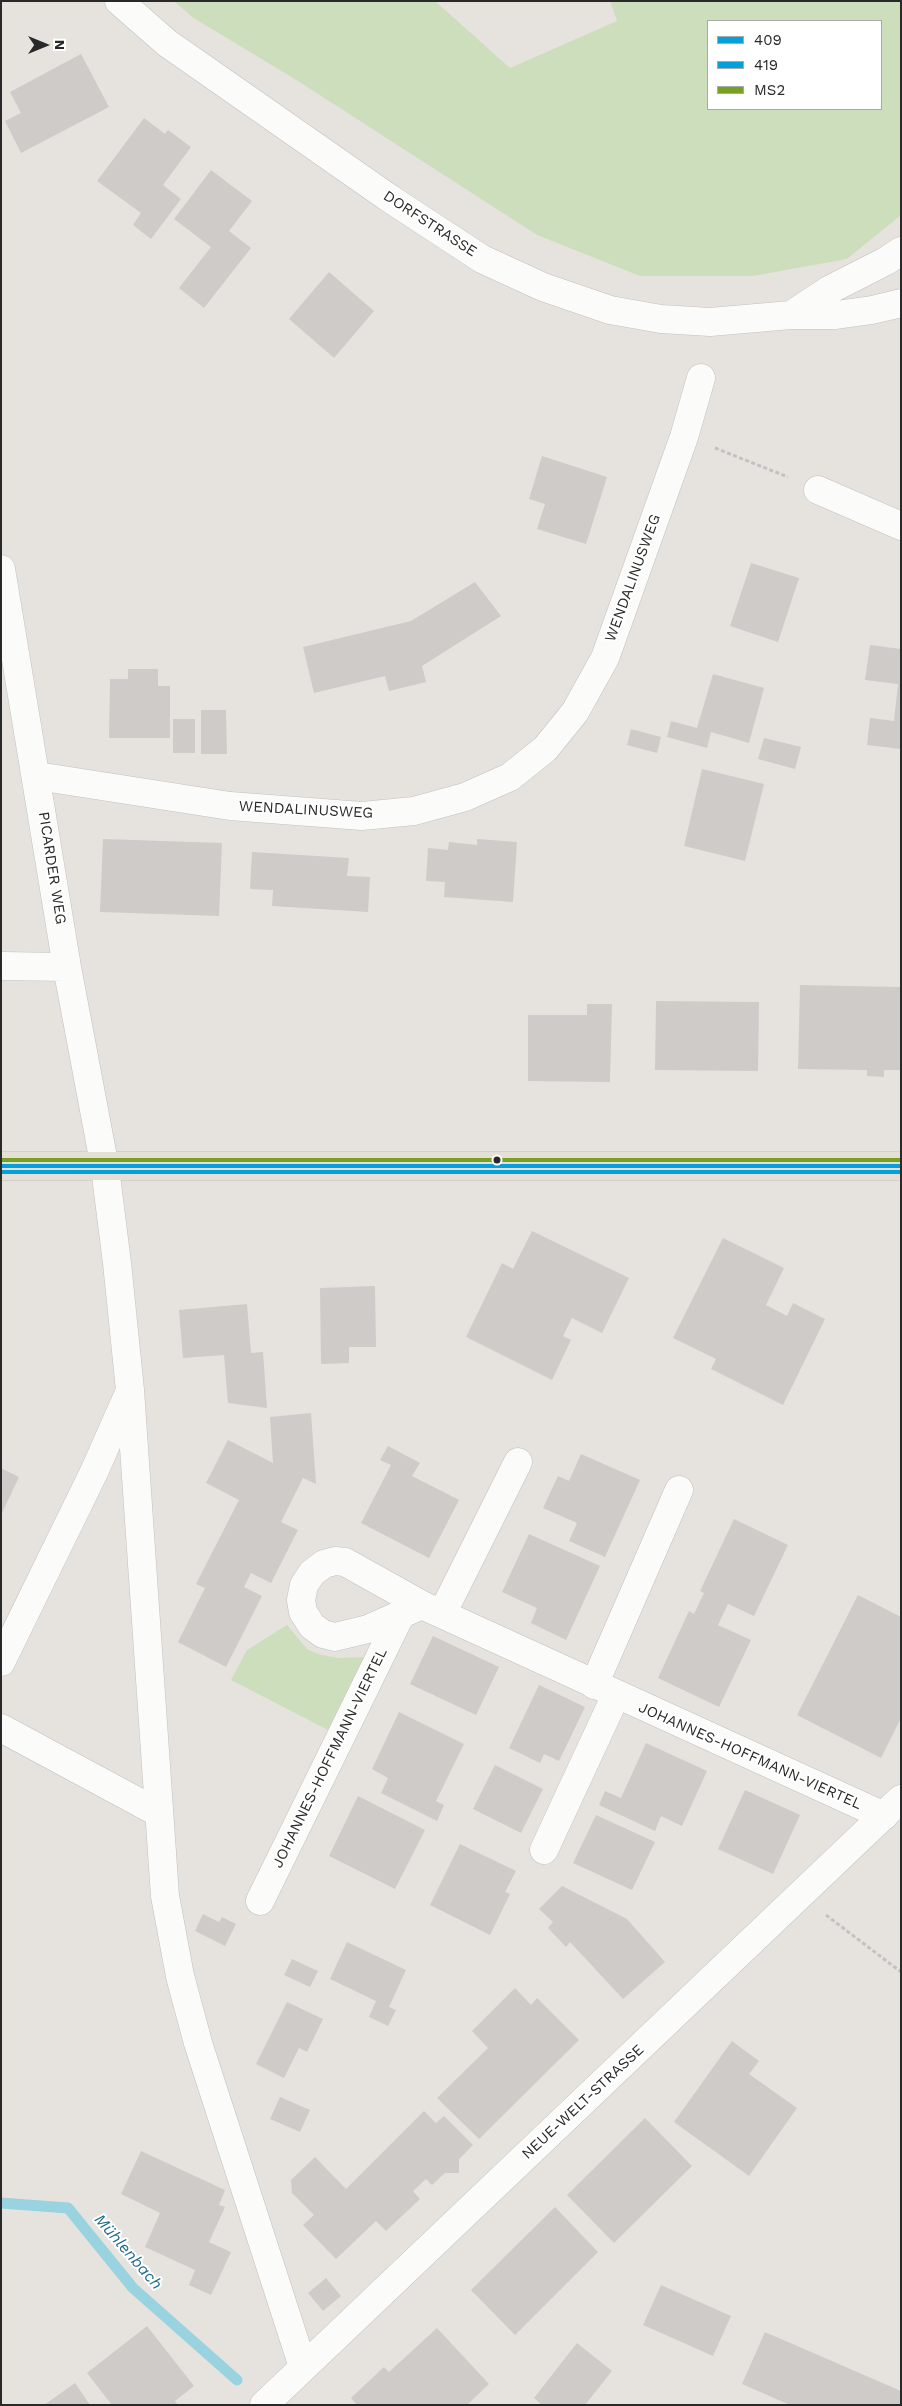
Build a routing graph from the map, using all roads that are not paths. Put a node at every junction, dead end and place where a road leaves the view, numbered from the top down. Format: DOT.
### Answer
graph roads {
  1 [pos="119,1"];
  2 [pos="901,251"];
  3 [pos="901,303"];
  4 [pos="791,315"];
  5 [pos="701,378"];
  6 [pos="818,490"];
  7 [pos="901,526"];
  8 [pos="1,569"];
  9 [pos="10,684"];
  10 [pos="37,776"];
  11 [pos="1,966"];
  12 [pos="67,966"];
  13 [pos="1,1166"];
  14 [pos="901,1166"];
  15 [pos="105,1168"];
  16 [pos="130,1390"];
  17 [pos="518,1462"];
  18 [pos="679,1490"];
  19 [pos="421,1611"];
  20 [pos="1,1662"];
  21 [pos="605,1690"];
  22 [pos="1,1728"];
  23 [pos="892,1808"];
  24 [pos="157,1812"];
  25 [pos="544,1850"];
  26 [pos="260,1901"];
  27 [pos="303,2367"];
  28 [pos="268,2403"];
  1 -- 4 [label="street, DORFSTRASSE"];
  2 -- 4 [label="street, DORFSTRASSE"];
  3 -- 4 [label="street, DORFSTRASSE"];
  5 -- 10 [label="street, WENDALINUSWEG"];
  6 -- 7 [label="street"];
  8 -- 9 [label="street, PICARDER WEG"];
  9 -- 10 [label="street, PICARDER WEG"];
  10 -- 12 [label="street, PICARDER WEG"];
  11 -- 12 [label="street"];
  12 -- 15 [label="street, PICARDER WEG"];
  13 -- 15 [label="main road"];
  14 -- 15 [label="main road"];
  15 -- 16 [label="street, PICARDER WEG"];
  16 -- 20 [label="street"];
  16 -- 24 [label="street, PICARDER WEG"];
  17 -- 19 [label="street, JOHANNES-HOFFMANN-VIERTEL"];
  18 -- 21 [label="street"];
  19 -- 21 [label="street, JOHANNES-HOFFMANN-VIERTEL"];
  19 -- 26 [label="street, JOHANNES-HOFFMANN-VIERTEL"];
  21 -- 23 [label="street, JOHANNES-HOFFMANN-VIERTEL"];
  21 -- 25 [label="street"];
  22 -- 24 [label="street"];
  23 -- 27 [label="street, NEUE-WELT-STRASSE"];
  24 -- 27 [label="street, PICARDER WEG"];
  27 -- 28 [label="street, NEUE-WELT-STRASSE"];
}
